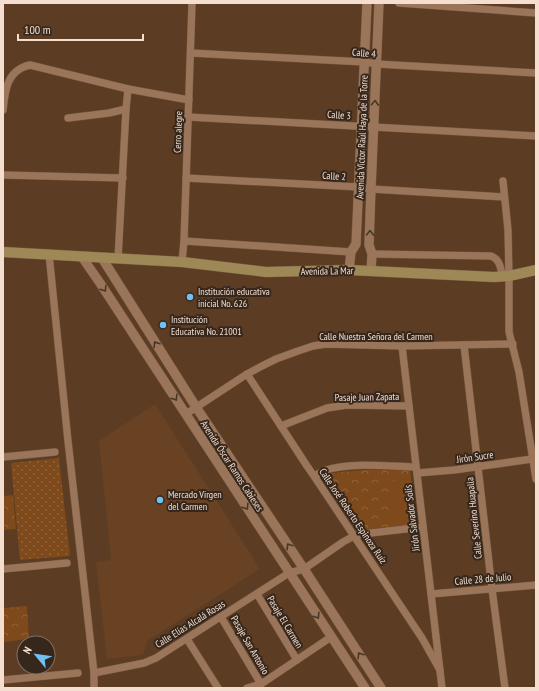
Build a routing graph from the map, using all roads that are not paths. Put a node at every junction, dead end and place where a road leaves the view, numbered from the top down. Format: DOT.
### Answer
graph roads {
  1 [pos="192,3"];
  2 [pos="367,3"];
  3 [pos="379,3"];
  4 [pos="399,3"];
  5 [pos="536,13"];
  6 [pos="190,53"];
  7 [pos="364,62"];
  8 [pos="377,64"];
  9 [pos="536,73"];
  10 [pos="128,89"];
  11 [pos="189,100"];
  12 [pos="126,109"];
  13 [pos="3,110"];
  14 [pos="188,117"];
  15 [pos="68,118"];
  16 [pos="361,126"];
  17 [pos="374,127"];
  18 [pos="536,136"];
  19 [pos="3,175"];
  20 [pos="123,178"];
  21 [pos="186,178"];
  22 [pos="503,181"];
  23 [pos="359,187"];
  24 [pos="371,189"];
  25 [pos="504,197"];
  26 [pos="184,241"];
  27 [pos="3,252"];
  28 [pos="352,252"];
  29 [pos="50,254"];
  30 [pos="372,254"];
  31 [pos="82,257"];
  32 [pos="102,258"];
  33 [pos="118,259"];
  34 [pos="182,262"];
  35 [pos="349,270"];
  36 [pos="536,270"];
  37 [pos="371,271"];
  38 [pos="506,277"];
  39 [pos="513,344"];
  40 [pos="464,345"];
  41 [pos="402,346"];
  42 [pos="248,374"];
  43 [pos="409,406"];
  44 [pos="196,407"];
  45 [pos="186,414"];
  46 [pos="281,426"];
  47 [pos="55,452"];
  48 [pos="3,457"];
  49 [pos="534,458"];
  50 [pos="479,467"];
  51 [pos="416,470"];
  52 [pos="314,476"];
  53 [pos="536,479"];
  54 [pos="423,527"];
  55 [pos="354,536"];
  56 [pos="67,563"];
  57 [pos="3,569"];
  58 [pos="304,569"];
  59 [pos="289,574"];
  60 [pos="536,585"];
  61 [pos="492,589"];
  62 [pos="257,594"];
  63 [pos="431,594"];
  64 [pos="221,617"];
  65 [pos="331,637"];
  66 [pos="187,639"];
  67 [pos="297,660"];
  68 [pos="440,670"];
  69 [pos="78,673"];
  70 [pos="94,673"];
  71 [pos="3,680"];
  72 [pos="261,684"];
  73 [pos="94,688"];
  74 [pos="218,688"];
  75 [pos="246,688"];
  76 [pos="364,688"];
  77 [pos="381,688"];
  78 [pos="442,688"];
  79 [pos="505,688"];
  1 -- 6 [label="street, Cerro alegre"];
  2 -- 7 [label="street, Avenida Víctor Raúl Haya de la Torre"];
  3 -- 8 [label="street, Avenida Víctor Raúl Haya de la Torre"];
  4 -- 5 [label="street"];
  6 -- 7 [label="street, Calle 4"];
  6 -- 11 [label="street, Cerro alegre"];
  7 -- 8 [label="street, Calle 4"];
  7 -- 16 [label="street, Avenida Víctor Raúl Haya de la Torre"];
  8 -- 9 [label="street, Calle 4"];
  17 -- 8 [label="street, Avenida Víctor Raúl Haya de la Torre, one-way"];
  10 -- 11 [label="street"];
  10 -- 12 [label="street"];
  10 -- 13 [label="street"];
  11 -- 14 [label="street, Cerro alegre"];
  12 -- 15 [label="street"];
  12 -- 20 [label="street"];
  14 -- 16 [label="street, Calle 3"];
  14 -- 21 [label="street, Cerro alegre"];
  16 -- 17 [label="street, Calle 3"];
  16 -- 23 [label="street, Avenida Víctor Raúl Haya de la Torre"];
  17 -- 18 [label="street, Calle 3"];
  17 -- 24 [label="street, Avenida Víctor Raúl Haya de la Torre"];
  19 -- 20 [label="street"];
  20 -- 33 [label="street"];
  21 -- 23 [label="street, Calle 2"];
  21 -- 26 [label="street, Cerro alegre"];
  22 -- 25 [label="street"];
  23 -- 24 [label="street, Calle 2"];
  23 -- 28 [label="street, Avenida Víctor Raúl Haya de la Torre"];
  24 -- 25 [label="street, Calle 2"];
  30 -- 24 [label="street, Avenida Víctor Raúl Haya de la Torre, one-way"];
  25 -- 38 [label="street"];
  26 -- 28 [label="street"];
  26 -- 34 [label="street, Cerro alegre"];
  27 -- 29 [label="main road, Avenida La Mar"];
  28 -- 35 [label="street, Avenida Víctor Raúl Haya de la Torre"];
  29 -- 31 [label="main road, Avenida La Mar"];
  29 -- 70 [label="street"];
  30 -- 37 [label="street, Avenida Víctor Raúl Haya de la Torre"];
  30 -- 38 [label="street"];
  31 -- 32 [label="main road, Avenida La Mar"];
  31 -- 45 [label="street, Avenida Óscar Ramos Cabieses, one-way"];
  32 -- 33 [label="main road, Avenida La Mar"];
  44 -- 32 [label="street, Avenida Óscar Ramos Cabieses, one-way"];
  33 -- 34 [label="main road, Avenida La Mar"];
  34 -- 35 [label="main road, Avenida La Mar"];
  35 -- 37 [label="main road, Avenida La Mar"];
  36 -- 38 [label="main road, Avenida La Mar"];
  37 -- 38 [label="main road, Avenida La Mar"];
  38 -- 39 [label="street"];
  39 -- 40 [label="street, Calle Nuestra Señora del Carmen"];
  39 -- 49 [label="street"];
  40 -- 41 [label="street, Calle Nuestra Señora del Carmen"];
  40 -- 50 [label="street, Calle Severino Huapalla"];
  41 -- 42 [label="street, Calle Nuestra Señora del Carmen"];
  41 -- 43 [label="street, Jirón Salvador Solís"];
  42 -- 44 [label="street, Calle Nuestra Señora del Carmen"];
  42 -- 46 [label="street, Calle José Roberto Espinoza Ruíz"];
  43 -- 46 [label="street, Pasaje Juan Zapata"];
  43 -- 51 [label="street, Jirón Salvador Solís"];
  44 -- 45 [label="street, Calle Nuestra Señora del Carmen"];
  58 -- 44 [label="street, Avenida Óscar Ramos Cabieses, one-way"];
  45 -- 59 [label="street, Avenida Óscar Ramos Cabieses, one-way"];
  46 -- 52 [label="street, Calle José Roberto Espinoza Ruíz"];
  47 -- 48 [label="street"];
  49 -- 50 [label="street, Jirón Sucre"];
  49 -- 53 [label="street"];
  50 -- 51 [label="street, Jirón Sucre"];
  50 -- 61 [label="street, Calle Severino Huapalla"];
  51 -- 52 [label="street, Jirón Sucre"];
  51 -- 54 [label="street, Jirón Salvador Solís"];
  52 -- 55 [label="street, Calle José Roberto Espinoza Ruíz"];
  54 -- 55 [label="street"];
  54 -- 63 [label="street, Jirón Salvador Solís"];
  55 -- 58 [label="street, Calle Elías Alcalá Rosas"];
  55 -- 68 [label="street, Calle José Roberto Espinoza Ruíz"];
  56 -- 57 [label="street"];
  58 -- 59 [label="street, Calle Elías Alcalá Rosas"];
  77 -- 58 [label="street, Avenida Óscar Ramos Cabieses, one-way"];
  59 -- 62 [label="street, Calle Elías Alcalá Rosas"];
  59 -- 65 [label="street, Avenida Óscar Ramos Cabieses, one-way"];
  60 -- 61 [label="street, Calle 28 de Julio"];
  61 -- 63 [label="street, Calle 28 de Julio"];
  61 -- 79 [label="street, Calle Severino Huapalla"];
  62 -- 64 [label="street, Calle Elías Alcalá Rosas"];
  62 -- 67 [label="street, Pasaje El Carmen"];
  63 -- 68 [label="street, Jirón Salvador Solís"];
  64 -- 66 [label="street, Calle Elías Alcalá Rosas"];
  64 -- 72 [label="street, Pasaje San Antonio"];
  65 -- 67 [label="street"];
  65 -- 76 [label="street, Avenida Óscar Ramos Cabieses"];
  66 -- 70 [label="street, Calle Elías Alcalá Rosas"];
  66 -- 74 [label="street"];
  67 -- 72 [label="street"];
  68 -- 78 [label="street, Jirón Salvador Solís"];
  69 -- 71 [label="street"];
  70 -- 73 [label="street"];
  72 -- 75 [label="street"];
}
